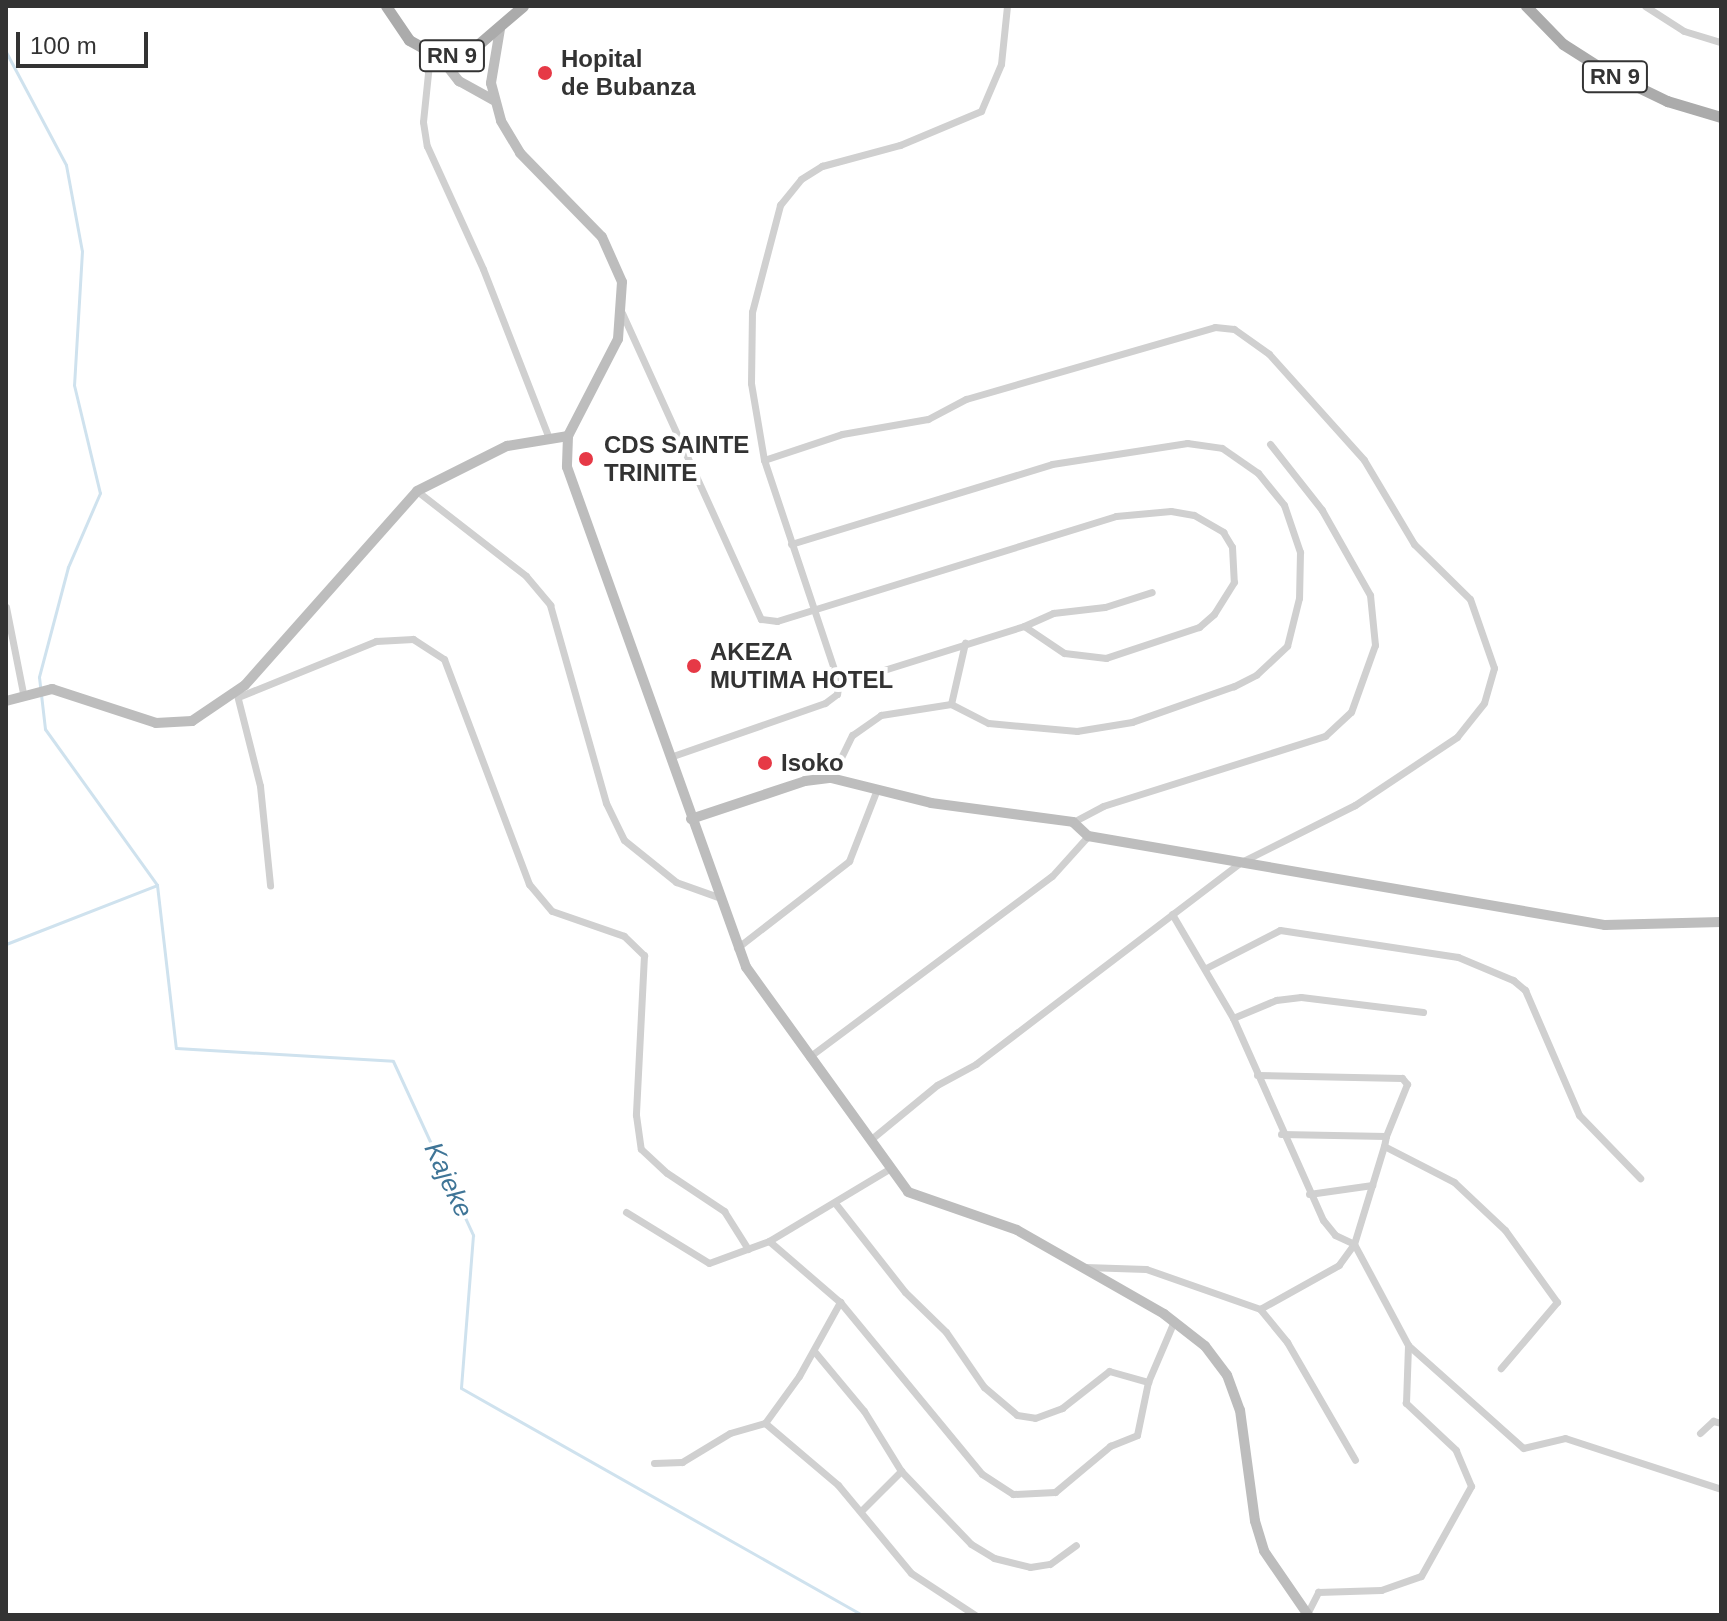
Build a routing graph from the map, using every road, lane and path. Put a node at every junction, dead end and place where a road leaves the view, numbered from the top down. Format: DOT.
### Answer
graph roads {
  1 [pos="386,6"];
  2 [pos="523,6"];
  3 [pos="1007,6"];
  4 [pos="1526,6"];
  5 [pos="1645,6"];
  6 [pos="500,29"];
  7 [pos="1721,42"];
  8 [pos="435,56"];
  9 [pos="493,100"];
  10 [pos="1721,117"];
  11 [pos="622,313"];
  12 [pos="548,436"];
  13 [pos="568,436"];
  14 [pos="1270,444"];
  15 [pos="764,460"];
  16 [pos="417,491"];
  17 [pos="791,544"];
  18 [pos="1152,592"];
  19 [pos="6,607"];
  20 [pos="812,610"];
  21 [pos="1024,626"];
  22 [pos="965,643"];
  23 [pos="839,684"];
  24 [pos="23,693"];
  25 [pos="236,696"];
  26 [pos="6,701"];
  27 [pos="951,704"];
  28 [pos="670,757"];
  29 [pos="831,778"];
  30 [pos="877,789"];
  31 [pos="691,819"];
  32 [pos="1073,822"];
  33 [pos="1088,836"];
  34 [pos="1241,862"];
  35 [pos="270,885"];
  36 [pos="718,897"];
  37 [pos="1172,914"];
  38 [pos="1721,922"];
  39 [pos="737,948"];
  40 [pos="1206,968"];
  41 [pos="1423,1012"];
  42 [pos="1233,1018"];
  43 [pos="809,1057"];
  44 [pos="1257,1075"];
  45 [pos="1281,1134"];
  46 [pos="1386,1136"];
  47 [pos="870,1140"];
  48 [pos="1384,1146"];
  49 [pos="889,1169"];
  50 [pos="1640,1178"];
  51 [pos="1372,1185"];
  52 [pos="1309,1194"];
  53 [pos="835,1203"];
  54 [pos="626,1212"];
  55 [pos="769,1241"];
  56 [pos="1354,1244"];
  57 [pos="748,1249"];
  58 [pos="1079,1268"];
  59 [pos="840,1302"];
  60 [pos="1260,1309"];
  61 [pos="1174,1321"];
  62 [pos="1408,1345"];
  63 [pos="814,1351"];
  64 [pos="1501,1368"];
  65 [pos="1148,1382"];
  66 [pos="765,1423"];
  67 [pos="1721,1423"];
  68 [pos="1700,1433"];
  69 [pos="1355,1460"];
  70 [pos="654,1463"];
  71 [pos="901,1471"];
  72 [pos="1721,1489"];
  73 [pos="861,1511"];
  74 [pos="1076,1545"];
  75 [pos="1307,1614"];
  76 [pos="975,1615"];
  1 -- 8 [label="main road, RN 9"];
  2 -- 6 [label="main road, RN 9"];
  3 -- 15 [label="street"];
  4 -- 10 [label="main road, RN 9"];
  5 -- 7 [label="street"];
  6 -- 8 [label="main road, RN 9"];
  6 -- 9 [label="main road"];
  8 -- 9 [label="main road"];
  8 -- 12 [label="street"];
  9 -- 11 [label="main road"];
  11 -- 13 [label="main road"];
  11 -- 20 [label="street"];
  12 -- 13 [label="main road"];
  12 -- 16 [label="main road"];
  13 -- 28 [label="main road"];
  14 -- 32 [label="street"];
  15 -- 17 [label="street"];
  15 -- 34 [label="street"];
  16 -- 25 [label="main road"];
  16 -- 36 [label="street"];
  17 -- 20 [label="street"];
  17 -- 27 [label="street"];
  18 -- 21 [label="street"];
  19 -- 24 [label="street"];
  20 -- 21 [label="street"];
  20 -- 23 [label="street"];
  21 -- 22 [label="street"];
  22 -- 23 [label="street"];
  22 -- 27 [label="street"];
  23 -- 28 [label="street"];
  24 -- 25 [label="main road"];
  24 -- 26 [label="main road"];
  25 -- 35 [label="street"];
  25 -- 57 [label="street"];
  27 -- 29 [label="street"];
  28 -- 31 [label="main road"];
  29 -- 30 [label="main road"];
  29 -- 31 [label="main road"];
  30 -- 32 [label="main road"];
  30 -- 39 [label="street"];
  31 -- 36 [label="main road"];
  32 -- 33 [label="main road"];
  33 -- 34 [label="main road"];
  33 -- 43 [label="street"];
  34 -- 37 [label="street"];
  34 -- 38 [label="main road"];
  36 -- 39 [label="main road"];
  37 -- 40 [label="street"];
  37 -- 47 [label="street"];
  39 -- 43 [label="main road"];
  40 -- 42 [label="street"];
  40 -- 50 [label="street"];
  41 -- 42 [label="street"];
  42 -- 44 [label="street"];
  43 -- 47 [label="main road"];
  44 -- 45 [label="street"];
  44 -- 46 [label="street"];
  45 -- 46 [label="street"];
  45 -- 52 [label="street"];
  46 -- 48 [label="street"];
  47 -- 49 [label="main road"];
  48 -- 51 [label="street"];
  48 -- 64 [label="street"];
  49 -- 53 [label="street"];
  49 -- 58 [label="main road"];
  51 -- 52 [label="street"];
  51 -- 56 [label="street"];
  52 -- 56 [label="street"];
  53 -- 55 [label="street"];
  53 -- 65 [label="street"];
  54 -- 57 [label="street"];
  55 -- 57 [label="street"];
  55 -- 59 [label="street"];
  56 -- 60 [label="street"];
  56 -- 62 [label="street"];
  58 -- 60 [label="street"];
  58 -- 61 [label="main road"];
  59 -- 63 [label="street"];
  59 -- 65 [label="street"];
  60 -- 69 [label="street"];
  61 -- 65 [label="street"];
  61 -- 75 [label="main road"];
  62 -- 72 [label="street"];
  62 -- 75 [label="street"];
  63 -- 66 [label="street"];
  63 -- 71 [label="street"];
  66 -- 70 [label="street"];
  66 -- 73 [label="street"];
  67 -- 68 [label="street"];
  71 -- 73 [label="street"];
  71 -- 74 [label="street"];
  73 -- 76 [label="street"];
}
